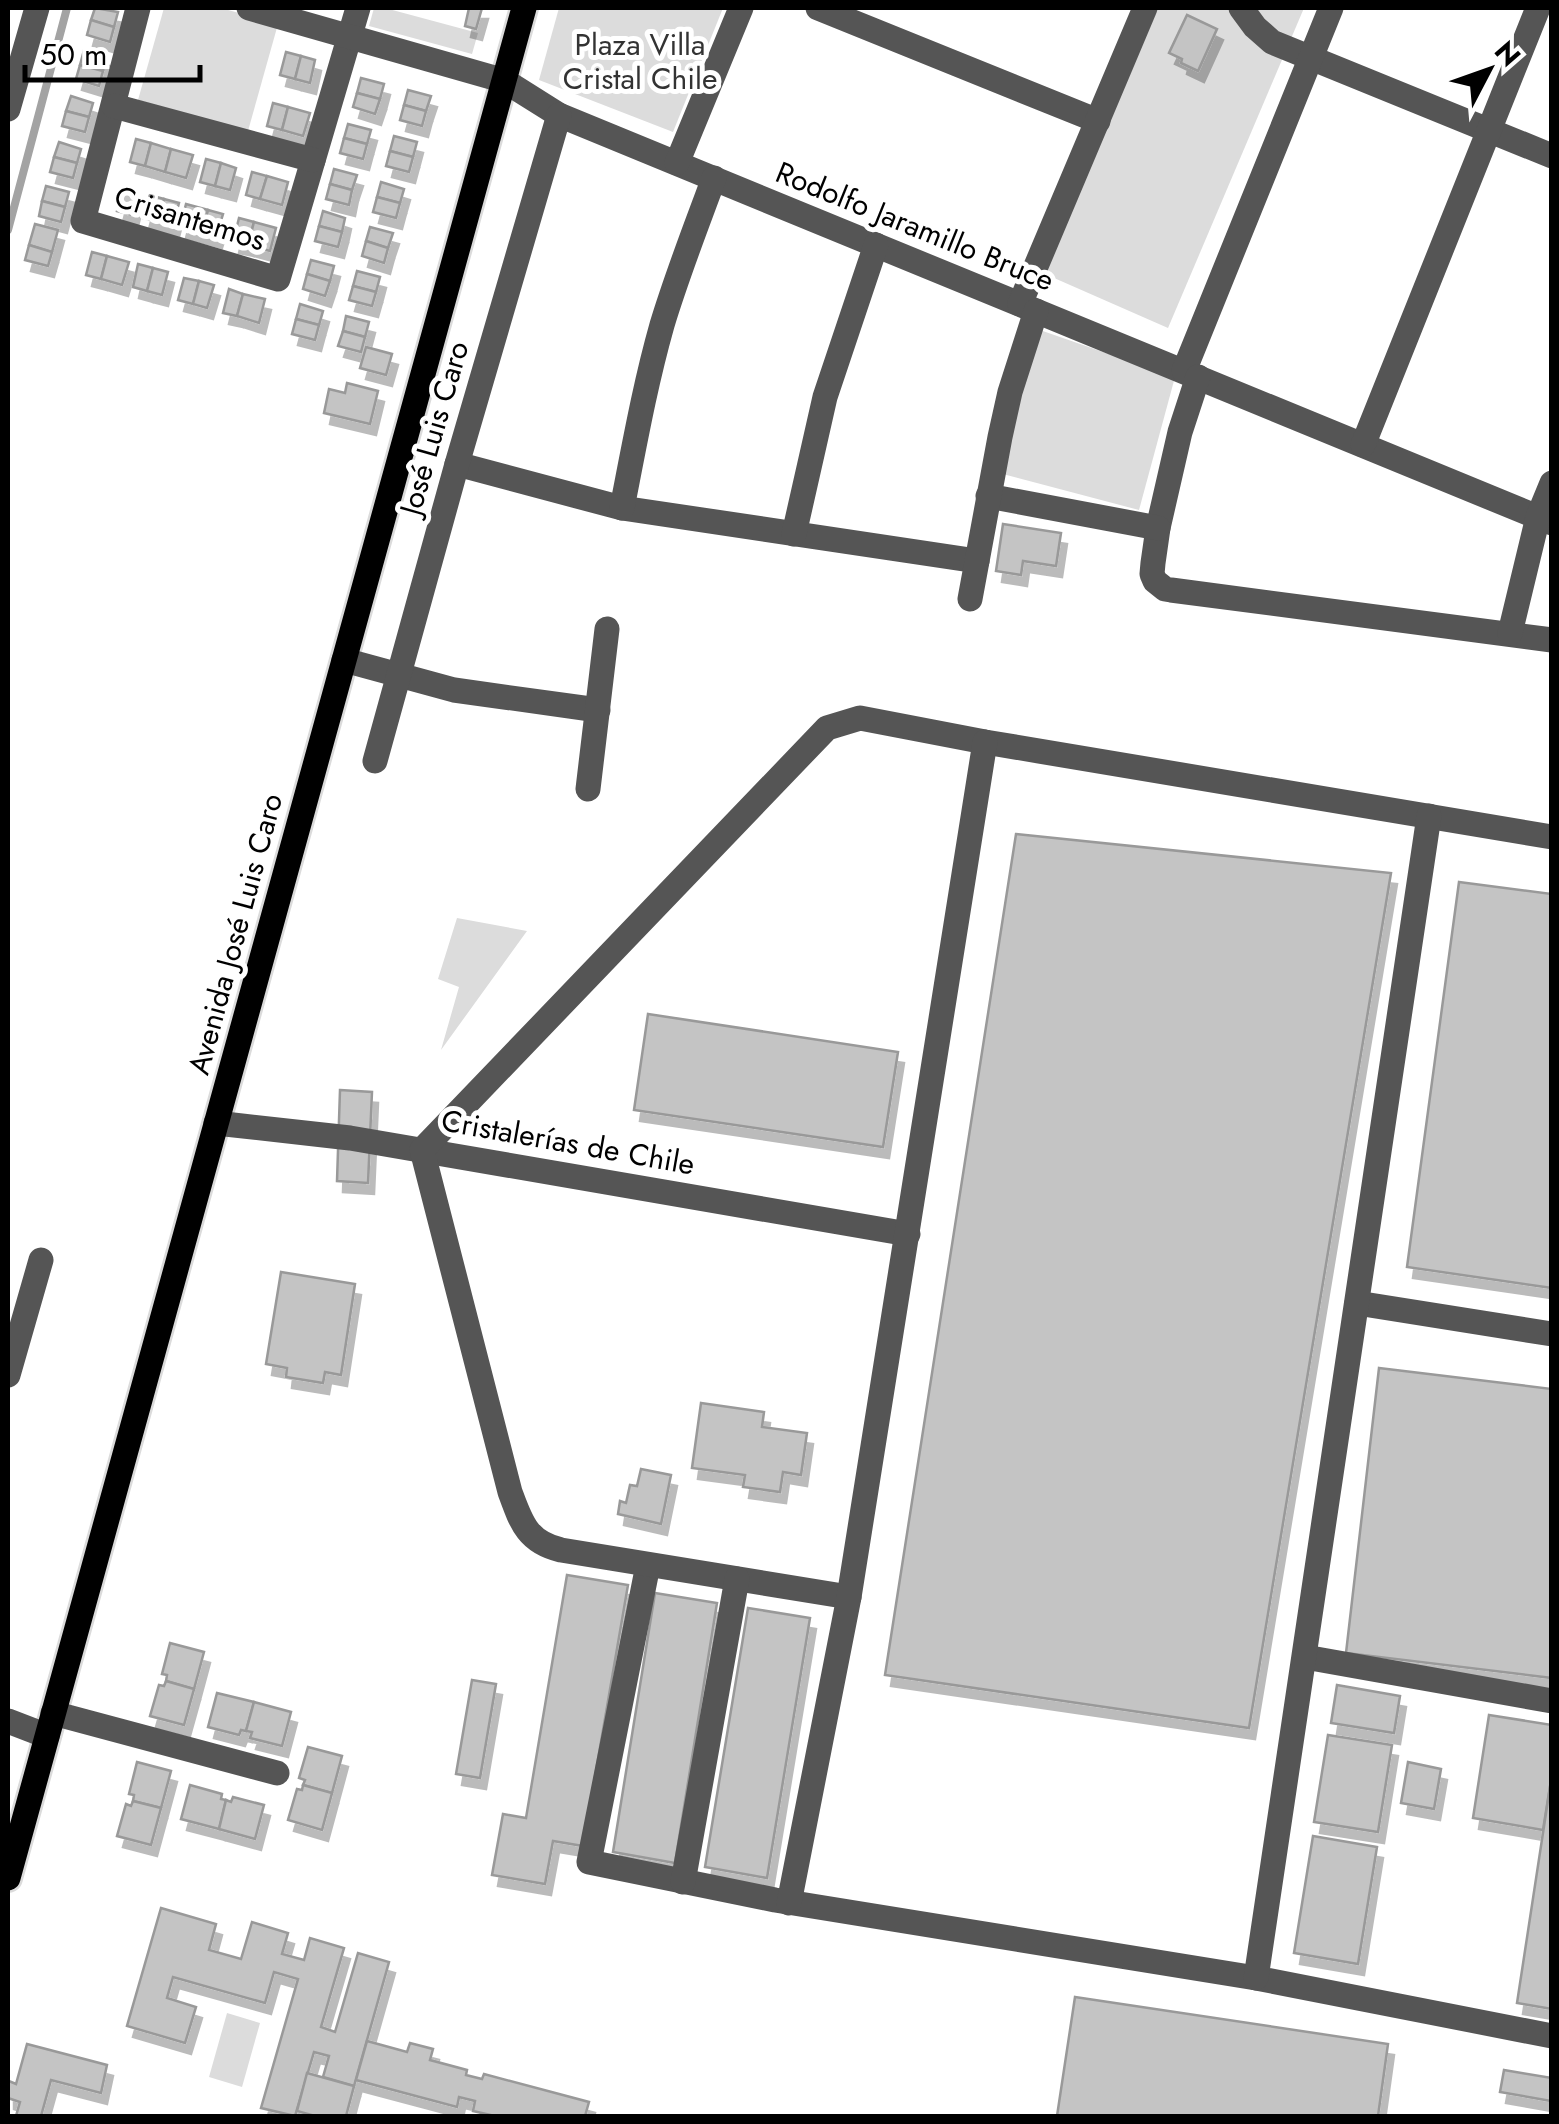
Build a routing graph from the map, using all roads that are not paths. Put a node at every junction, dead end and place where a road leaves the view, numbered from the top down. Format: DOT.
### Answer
graph roads {
  1 [pos="37,8"];
  2 [pos="138,8"];
  3 [pos="250,8"];
  4 [pos="358,8"];
  5 [pos="524,8"];
  6 [pos="741,8"];
  7 [pos="818,8"];
  8 [pos="1146,8"];
  9 [pos="1241,8"];
  10 [pos="1331,8"];
  11 [pos="1538,8"];
  12 [pos="350,35"];
  13 [pos="1311,58"];
  14 [pos="505,81"];
  15 [pos="114,106"];
  16 [pos="8,110"];
  17 [pos="559,115"];
  18 [pos="1098,121"];
  19 [pos="1489,130"];
  20 [pos="1552,156"];
  21 [pos="312,160"];
  22 [pos="677,163"];
  23 [pos="714,178"];
  24 [pos="876,246"];
  25 [pos="1028,307"];
  26 [pos="1191,374"];
  27 [pos="1363,445"];
  28 [pos="457,464"];
  29 [pos="1552,483"];
  30 [pos="988,496"];
  31 [pos="622,508"];
  32 [pos="1545,520"];
  33 [pos="1158,528"];
  34 [pos="794,534"];
  35 [pos="977,561"];
  36 [pos="970,599"];
  37 [pos="607,628"];
  38 [pos="1510,633"];
  39 [pos="1552,640"];
  40 [pos="344,660"];
  41 [pos="398,674"];
  42 [pos="598,710"];
  43 [pos="984,742"];
  44 [pos="375,761"];
  45 [pos="588,789"];
  46 [pos="1429,816"];
  47 [pos="1552,836"];
  48 [pos="216,1124"];
  49 [pos="422,1150"];
  50 [pos="908,1234"];
  51 [pos="41,1260"];
  52 [pos="18,1303"];
  53 [pos="1357,1303"];
  54 [pos="1552,1334"];
  55 [pos="8,1375"];
  56 [pos="648,1564"];
  57 [pos="737,1579"];
  58 [pos="849,1597"];
  59 [pos="1305,1657"];
  60 [pos="1552,1701"];
  61 [pos="8,1721"];
  62 [pos="50,1724"];
  63 [pos="277,1773"];
  64 [pos="8,1878"];
  65 [pos="683,1882"];
  66 [pos="789,1902"];
  67 [pos="1256,1978"];
  68 [pos="1552,2036"];
  1 -- 16 [label="street"];
  2 -- 15 [label="street"];
  3 -- 12 [label="street, Rodolfo Jaramillo Bruce"];
  4 -- 12 [label="street"];
  5 -- 14 [label="main road, Avenida José Luis Caro"];
  6 -- 22 [label="street"];
  7 -- 18 [label="street"];
  8 -- 18 [label="street"];
  9 -- 13 [label="street"];
  10 -- 13 [label="street"];
  11 -- 19 [label="street"];
  12 -- 14 [label="street, Rodolfo Jaramillo Bruce"];
  12 -- 21 [label="street"];
  13 -- 19 [label="street"];
  13 -- 26 [label="street"];
  14 -- 17 [label="street, Rodolfo Jaramillo Bruce"];
  14 -- 40 [label="main road, Avenida José Luis Caro"];
  15 -- 21 [label="street"];
  15 -- 21 [label="street, Crisantemos"];
  17 -- 22 [label="street, Rodolfo Jaramillo Bruce"];
  17 -- 28 [label="street, José Luis Caro"];
  18 -- 25 [label="street"];
  19 -- 20 [label="street"];
  19 -- 27 [label="street"];
  22 -- 23 [label="street, Rodolfo Jaramillo Bruce"];
  23 -- 24 [label="street, Rodolfo Jaramillo Bruce"];
  23 -- 31 [label="street"];
  24 -- 25 [label="street, Rodolfo Jaramillo Bruce"];
  24 -- 34 [label="street"];
  25 -- 26 [label="street, Rodolfo Jaramillo Bruce"];
  25 -- 30 [label="street"];
  26 -- 27 [label="street, Rodolfo Jaramillo Bruce"];
  26 -- 33 [label="street"];
  27 -- 32 [label="street, Rodolfo Jaramillo Bruce"];
  28 -- 31 [label="street"];
  28 -- 41 [label="street, José Luis Caro"];
  29 -- 32 [label="street"];
  30 -- 33 [label="street"];
  30 -- 35 [label="street"];
  31 -- 34 [label="street"];
  32 -- 38 [label="street"];
  33 -- 38 [label="street"];
  34 -- 35 [label="street"];
  35 -- 36 [label="street"];
  37 -- 42 [label="street"];
  38 -- 39 [label="street"];
  40 -- 41 [label="street"];
  40 -- 48 [label="main road, Avenida José Luis Caro"];
  41 -- 42 [label="street"];
  41 -- 44 [label="street, José Luis Caro"];
  42 -- 45 [label="street"];
  43 -- 46 [label="street"];
  43 -- 49 [label="street"];
  43 -- 50 [label="street"];
  46 -- 47 [label="street"];
  46 -- 53 [label="street"];
  48 -- 49 [label="street, Cristalerías de Chile"];
  48 -- 62 [label="main road, Avenida José Luis Caro"];
  49 -- 50 [label="street, Cristalerías de Chile"];
  49 -- 56 [label="street"];
  50 -- 58 [label="street"];
  51 -- 52 [label="street"];
  52 -- 55 [label="street"];
  53 -- 54 [label="street"];
  53 -- 59 [label="street"];
  56 -- 57 [label="street"];
  56 -- 65 [label="street"];
  57 -- 58 [label="street"];
  57 -- 65 [label="street"];
  58 -- 66 [label="street"];
  59 -- 60 [label="street"];
  59 -- 67 [label="street"];
  61 -- 62 [label="street"];
  62 -- 63 [label="street"];
  62 -- 64 [label="main road, Avenida José Luis Caro"];
  65 -- 66 [label="street"];
  66 -- 67 [label="street"];
  67 -- 68 [label="street"];
}
